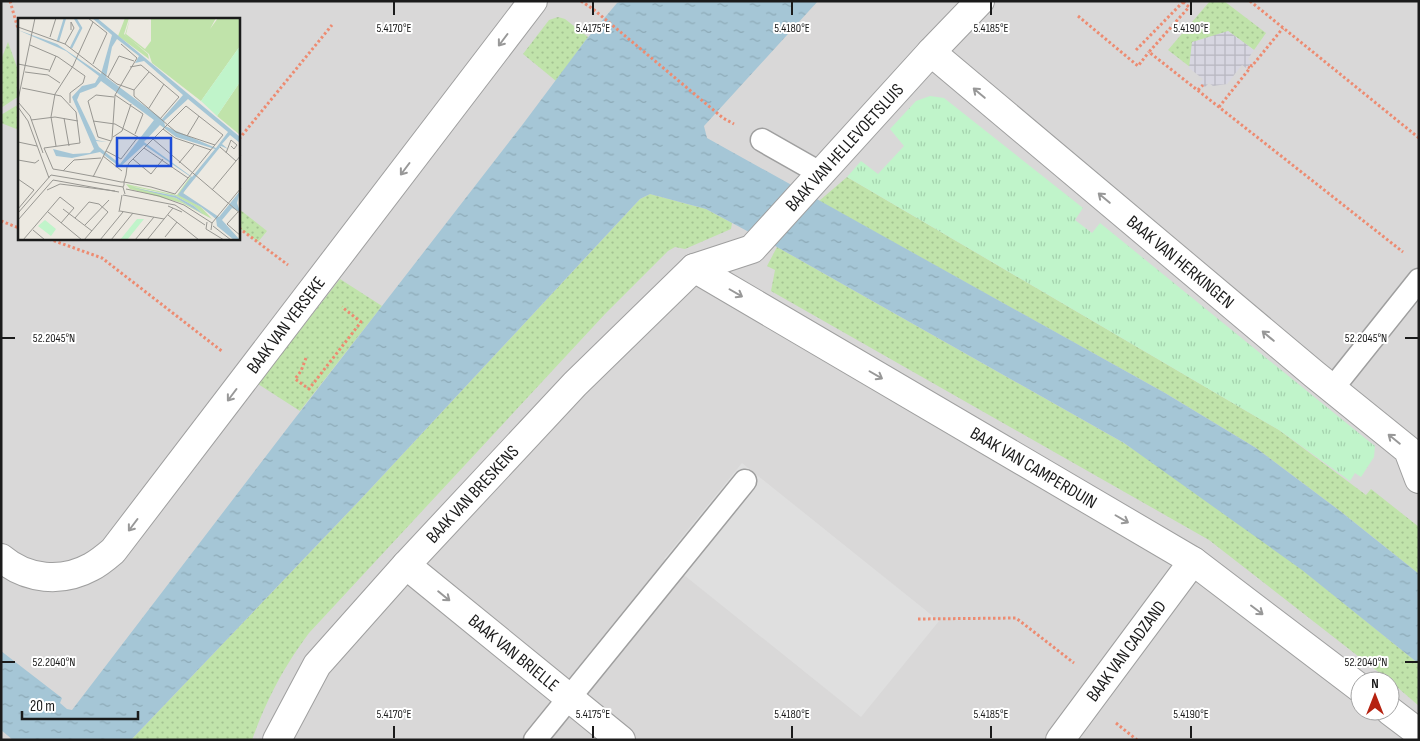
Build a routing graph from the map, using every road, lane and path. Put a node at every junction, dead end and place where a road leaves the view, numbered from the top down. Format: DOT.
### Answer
graph roads {
  1 [pos="10,1"];
  2 [pos="533,1"];
  3 [pos="581,1"];
  4 [pos="980,1"];
  5 [pos="1183,1"];
  6 [pos="1250,1"];
  7 [pos="1078,16"];
  8 [pos="332,25"];
  9 [pos="1283,28"];
  10 [pos="18,29"];
  11 [pos="1136,50"];
  12 [pos="931,52"];
  13 [pos="1149,52"];
  14 [pos="1203,85"];
  15 [pos="1198,90"];
  16 [pos="1218,107"];
  17 [pos="723,118"];
  18 [pos="240,137"];
  19 [pos="1419,138"];
  20 [pos="762,140"];
  21 [pos="820,173"];
  22 [pos="1,221"];
  23 [pos="18,228"];
  24 [pos="240,229"];
  25 [pos="52,240"];
  26 [pos="1408,257"];
  27 [pos="694,268"];
  28 [pos="1419,280"];
  29 [pos="315,286"];
  30 [pos="307,353"];
  31 [pos="250,372"];
  32 [pos="1332,389"];
  33 [pos="1419,479"];
  34 [pos="745,482"];
  35 [pos="1,558"];
  36 [pos="1193,561"];
  37 [pos="406,565"];
  38 [pos="918,619"];
  39 [pos="1350,680"];
  40 [pos="1101,684"];
  41 [pos="570,698"];
  42 [pos="1400,719"];
  43 [pos="1419,733"];
  44 [pos="277,740"];
  45 [pos="535,740"];
  46 [pos="621,740"];
  47 [pos="1060,740"];
  1 -- 10 [label="path"];
  2 -- 29 [label="street, BAAK VAN YERSEKE, one-way"];
  3 -- 17 [label="path"];
  4 -- 12 [label="street, BAAK VAN HELLEVOETSLUIS"];
  5 -- 11 [label="path"];
  5 -- 13 [label="path"];
  6 -- 9 [label="path"];
  7 -- 13 [label="path"];
  8 -- 18 [label="path"];
  9 -- 16 [label="path"];
  9 -- 19 [label="path"];
  12 -- 21 [label="street, BAAK VAN HELLEVOETSLUIS"];
  32 -- 12 [label="street, BAAK VAN HERKINGEN, one-way"];
  13 -- 15 [label="path"];
  14 -- 15 [label="path"];
  15 -- 16 [label="path"];
  16 -- 26 [label="path"];
  20 -- 21 [label="lane"];
  21 -- 27 [label="street, BAAK VAN HELLEVOETSLUIS"];
  22 -- 23 [label="path"];
  24 -- 29 [label="path"];
  25 -- 31 [label="path"];
  27 -- 36 [label="street, BAAK VAN CAMPERDUIN, one-way"];
  27 -- 37 [label="street, BAAK VAN BRESKENS"];
  28 -- 32 [label="lane"];
  29 -- 30 [label="path"];
  29 -- 31 [label="street, BAAK VAN YERSEKE"];
  31 -- 35 [label="street, BAAK VAN YERSEKE, one-way"];
  33 -- 32 [label="street, BAAK VAN HERKINGEN, one-way"];
  34 -- 41 [label="lane"];
  36 -- 39 [label="street, BAAK VAN CAMPERDUIN, one-way"];
  36 -- 40 [label="street, BAAK VAN CADZAND"];
  37 -- 41 [label="street, BAAK VAN BRIELLE, one-way"];
  37 -- 44 [label="street, BAAK VAN BRESKENS"];
  38 -- 40 [label="path"];
  40 -- 47 [label="street, BAAK VAN CADZAND"];
  41 -- 45 [label="lane"];
  41 -- 46 [label="street, BAAK VAN BRIELLE"];
  42 -- 43 [label="street"];
}
